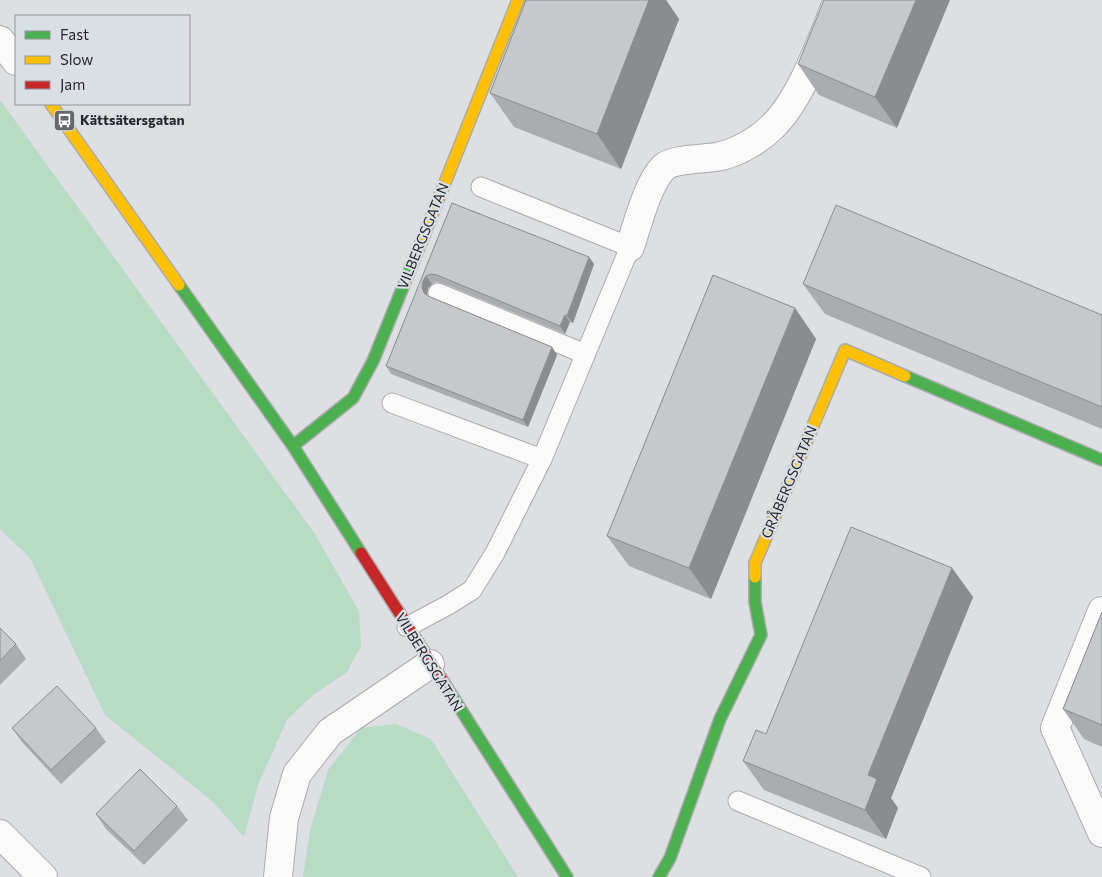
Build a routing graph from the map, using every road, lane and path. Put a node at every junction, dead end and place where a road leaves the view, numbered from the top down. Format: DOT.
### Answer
graph roads {
  1 [pos="518,0"];
  2 [pos="838,0"];
  3 [pos="0,40"];
  4 [pos="15,60"];
  5 [pos="52,105"];
  6 [pos="481,186"];
  7 [pos="630,247"];
  8 [pos="438,293"];
  9 [pos="585,354"];
  10 [pos="392,403"];
  11 [pos="293,446"];
  12 [pos="542,459"];
  13 [pos="1102,460"];
  14 [pos="1102,611"];
  15 [pos="407,627"];
  16 [pos="430,664"];
  17 [pos="738,801"];
  18 [pos="1102,833"];
  19 [pos="0,834"];
  20 [pos="43,877"];
  21 [pos="278,877"];
  22 [pos="567,877"];
  23 [pos="659,877"];
  24 [pos="921,877"];
  1 -- 11 [label="street, VILBERGSGATAN"];
  2 -- 7 [label="street"];
  3 -- 4 [label="street"];
  5 -- 11 [label="street, VILBERGSGATAN"];
  6 -- 7 [label="lane"];
  7 -- 9 [label="lane"];
  8 -- 9 [label="lane"];
  9 -- 12 [label="lane"];
  10 -- 12 [label="lane"];
  11 -- 15 [label="street, VILBERGSGATAN"];
  12 -- 15 [label="lane"];
  13 -- 23 [label="street, GRÅBERGSGATAN"];
  14 -- 18 [label="street"];
  15 -- 16 [label="street, VILBERGSGATAN"];
  16 -- 21 [label="street"];
  16 -- 22 [label="street, VILBERGSGATAN"];
  17 -- 24 [label="lane"];
  19 -- 20 [label="street"];
}
